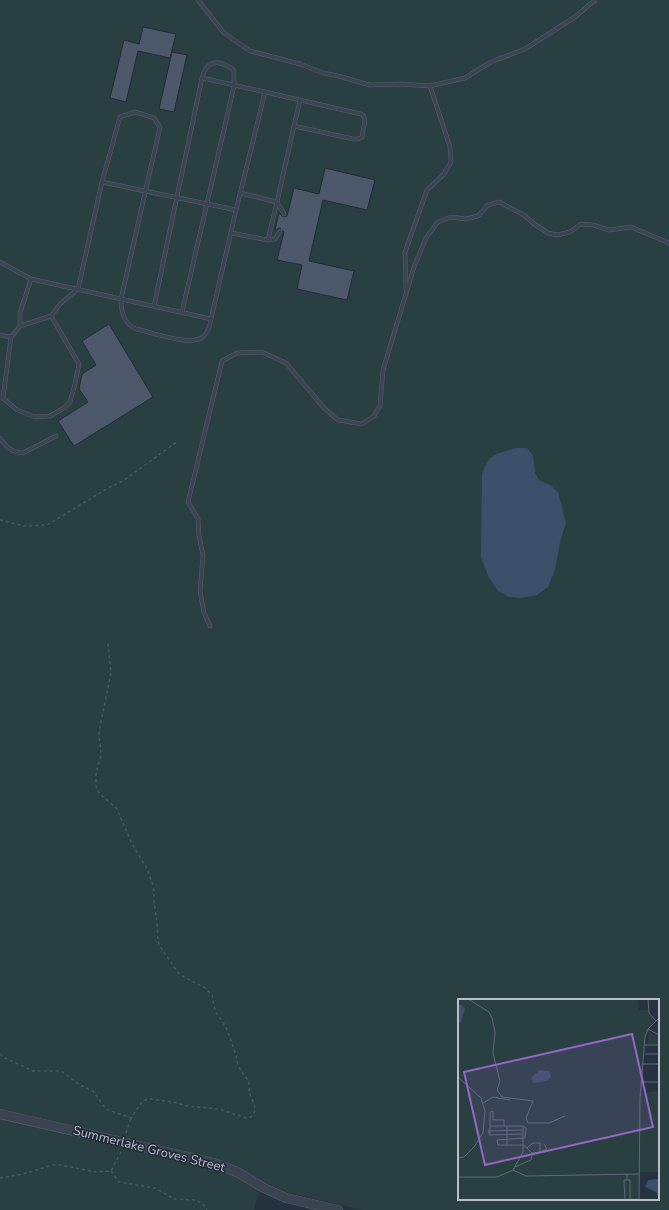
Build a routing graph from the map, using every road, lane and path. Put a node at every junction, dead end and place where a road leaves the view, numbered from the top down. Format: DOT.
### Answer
graph roads {
  1 [pos="198,0"];
  2 [pos="595,0"];
  3 [pos="202,78"];
  4 [pos="234,86"];
  5 [pos="430,86"];
  6 [pos="265,92"];
  7 [pos="300,100"];
  8 [pos="294,126"];
  9 [pos="102,182"];
  10 [pos="146,192"];
  11 [pos="240,193"];
  12 [pos="176,198"];
  13 [pos="277,202"];
  14 [pos="207,204"];
  15 [pos="236,210"];
  16 [pos="284,214"];
  17 [pos="280,231"];
  18 [pos="231,233"];
  19 [pos="268,240"];
  20 [pos="669,243"];
  21 [pos="0,262"];
  22 [pos="31,278"];
  23 [pos="78,289"];
  24 [pos="406,292"];
  25 [pos="121,299"];
  26 [pos="154,306"];
  27 [pos="182,312"];
  28 [pos="51,316"];
  29 [pos="211,319"];
  30 [pos="20,326"];
  31 [pos="0,335"];
  32 [pos="11,338"];
  33 [pos="1,399"];
  34 [pos="56,436"];
  35 [pos="0,438"];
  36 [pos="178,442"];
  37 [pos="0,520"];
  38 [pos="210,626"];
  39 [pos="108,643"];
  40 [pos="0,1054"];
  41 [pos="0,1114"];
  42 [pos="131,1118"];
  43 [pos="125,1137"];
  44 [pos="122,1147"];
  45 [pos="111,1171"];
  46 [pos="0,1178"];
  47 [pos="207,1210"];
  48 [pos="338,1210"];
  1 -- 5 [label="lane"];
  2 -- 5 [label="lane"];
  3 -- 4 [label="lane"];
  3 -- 4 [label="lane"];
  3 -- 12 [label="lane"];
  4 -- 6 [label="lane"];
  4 -- 14 [label="lane"];
  5 -- 24 [label="lane"];
  6 -- 7 [label="lane"];
  6 -- 11 [label="lane"];
  7 -- 8 [label="lane"];
  7 -- 8 [label="lane"];
  8 -- 13 [label="lane"];
  9 -- 10 [label="lane"];
  9 -- 10 [label="lane"];
  9 -- 23 [label="lane"];
  10 -- 12 [label="lane"];
  10 -- 25 [label="lane"];
  11 -- 13 [label="lane"];
  11 -- 15 [label="lane"];
  12 -- 14 [label="lane"];
  12 -- 26 [label="lane"];
  13 -- 16 [label="lane"];
  13 -- 19 [label="lane"];
  14 -- 15 [label="lane"];
  14 -- 27 [label="lane"];
  15 -- 18 [label="lane"];
  17 -- 19 [label="lane"];
  18 -- 19 [label="lane"];
  18 -- 29 [label="lane"];
  20 -- 24 [label="lane"];
  21 -- 22 [label="lane"];
  22 -- 23 [label="lane"];
  22 -- 30 [label="lane"];
  23 -- 25 [label="lane"];
  23 -- 28 [label="lane"];
  24 -- 38 [label="lane"];
  25 -- 26 [label="lane"];
  25 -- 29 [label="lane"];
  26 -- 27 [label="lane"];
  27 -- 29 [label="lane"];
  28 -- 30 [label="lane"];
  28 -- 33 [label="lane"];
  30 -- 32 [label="lane"];
  31 -- 32 [label="lane"];
  32 -- 33 [label="lane"];
  34 -- 35 [label="lane"];
  36 -- 37 [label="path"];
  39 -- 42 [label="path"];
  40 -- 42 [label="path"];
  41 -- 48 [label="street, Summerlake Groves Street"];
  42 -- 43 [label="path"];
  44 -- 45 [label="path"];
  45 -- 46 [label="path"];
  45 -- 47 [label="path"];
}
